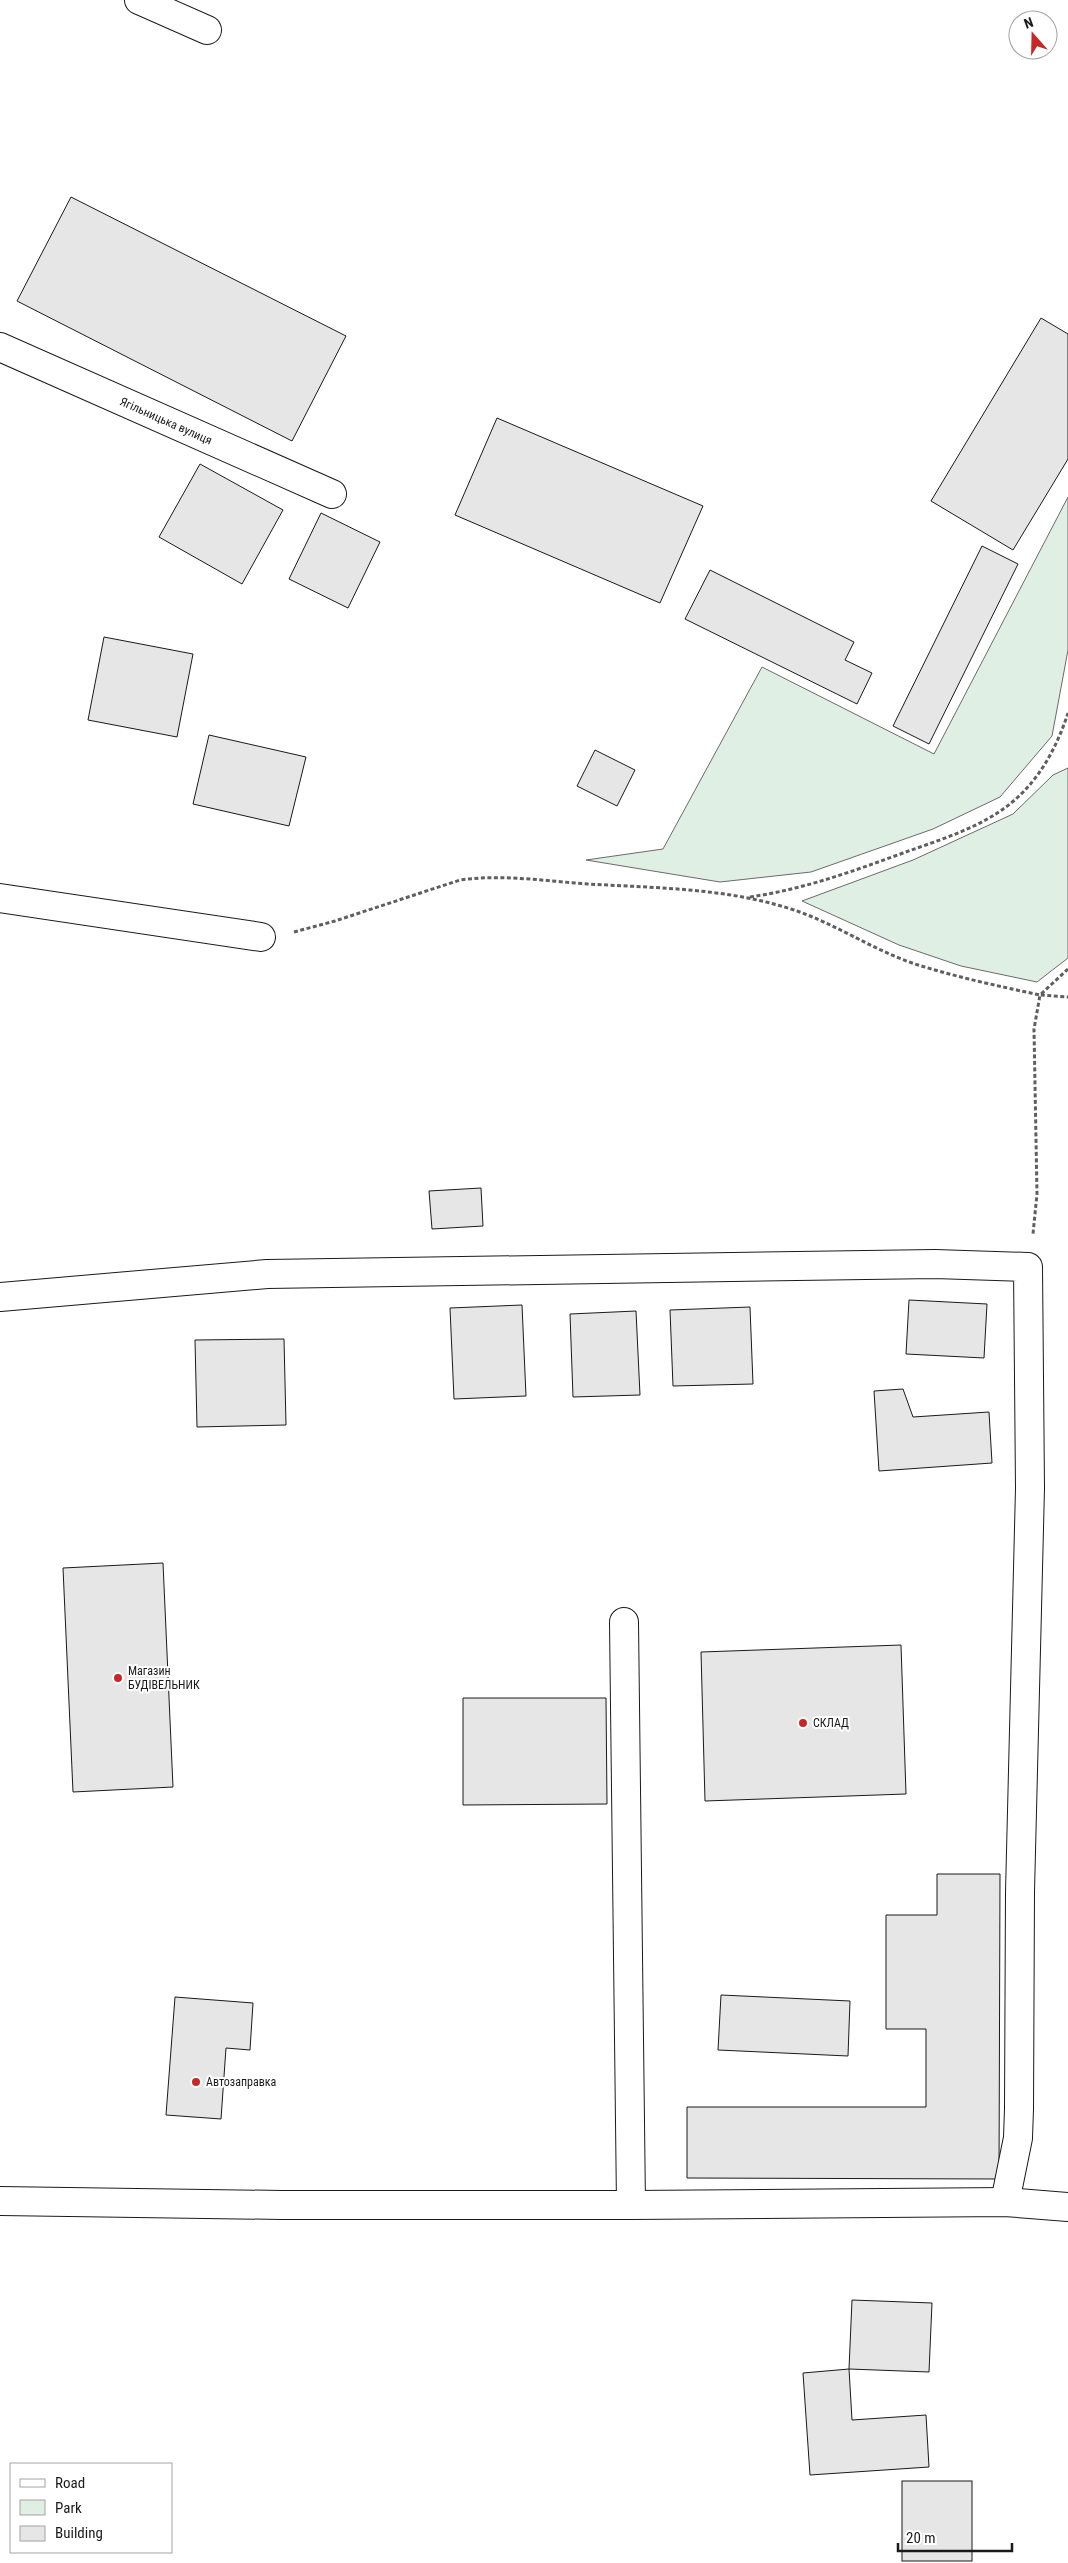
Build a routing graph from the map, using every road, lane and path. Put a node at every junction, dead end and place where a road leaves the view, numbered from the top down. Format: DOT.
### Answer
graph roads {
  1 [pos="139,0"];
  2 [pos="207,30"];
  3 [pos="0,347"];
  4 [pos="332,494"];
  5 [pos="1068,713"];
  6 [pos="0,898"];
  7 [pos="747,898"];
  8 [pos="261,937"];
  9 [pos="1068,968"];
  10 [pos="1040,995"];
  11 [pos="1068,997"];
  12 [pos="1028,1267"];
  13 [pos="0,1298"];
  14 [pos="624,1622"];
  15 [pos="0,2201"];
  16 [pos="1005,2202"];
  17 [pos="631,2205"];
  18 [pos="1068,2207"];
  1 -- 2 [label="street"];
  3 -- 4 [label="street, Ягільницька вулиця"];
  5 -- 7 [label="path"];
  6 -- 8 [label="street"];
  7 -- 8 [label="path"];
  7 -- 10 [label="path"];
  9 -- 10 [label="path"];
  10 -- 11 [label="path"];
  10 -- 12 [label="path"];
  12 -- 13 [label="street"];
  12 -- 16 [label="street"];
  14 -- 17 [label="street"];
  15 -- 17 [label="street"];
  16 -- 17 [label="street"];
  16 -- 18 [label="street"];
}
